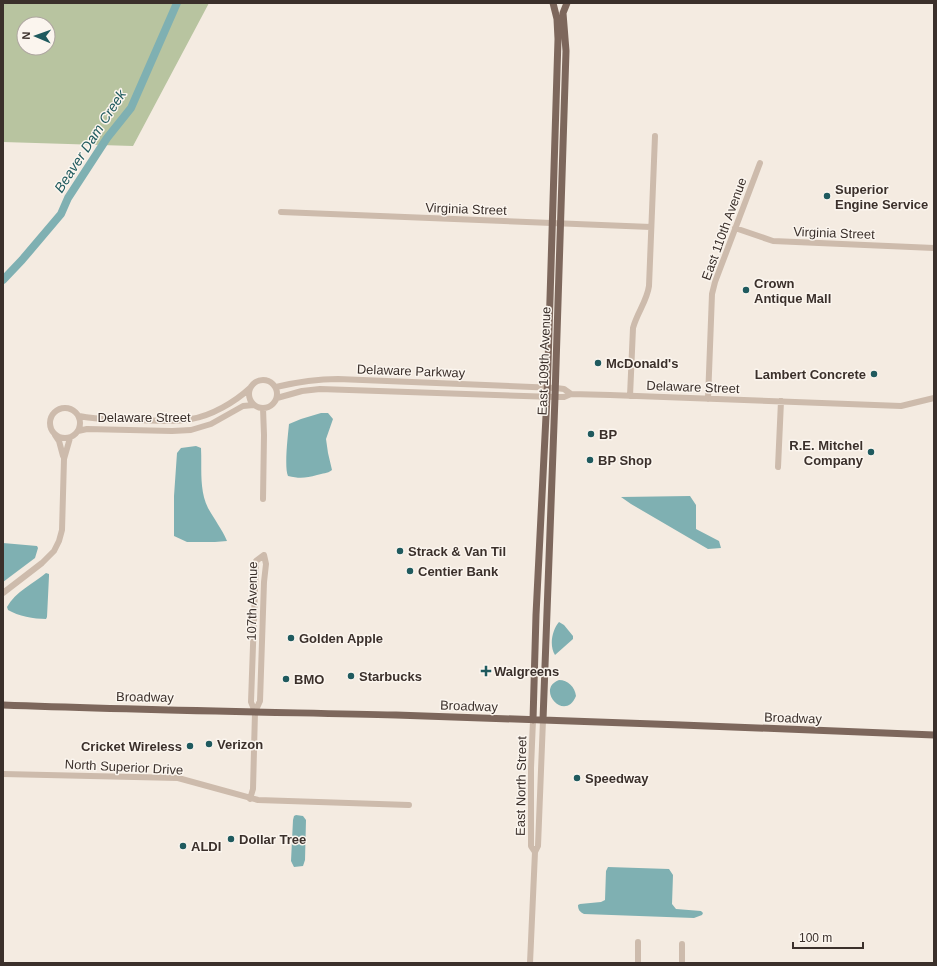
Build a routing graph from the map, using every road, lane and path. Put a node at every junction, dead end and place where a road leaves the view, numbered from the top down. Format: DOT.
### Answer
graph roads {
  1 [pos="553,3"];
  2 [pos="567,3"];
  3 [pos="655,136"];
  4 [pos="760,163"];
  5 [pos="281,212"];
  6 [pos="552,224"];
  7 [pos="561,224"];
  8 [pos="651,227"];
  9 [pos="735,228"];
  10 [pos="934,248"];
  11 [pos="276,387"];
  12 [pos="250,388"];
  13 [pos="547,388"];
  14 [pos="556,388"];
  15 [pos="571,394"];
  16 [pos="547,396"];
  17 [pos="630,396"];
  18 [pos="555,397"];
  19 [pos="276,398"];
  20 [pos="934,398"];
  21 [pos="708,399"];
  22 [pos="781,401"];
  23 [pos="254,405"];
  24 [pos="263,408"];
  25 [pos="79,416"];
  26 [pos="78,431"];
  27 [pos="55,435"];
  28 [pos="70,438"];
  29 [pos="64,459"];
  30 [pos="778,467"];
  31 [pos="262,498"];
  32 [pos="4,593"];
  33 [pos="3,705"];
  34 [pos="255,712"];
  35 [pos="533,720"];
  36 [pos="542,720"];
  37 [pos="934,736"];
  38 [pos="3,774"];
  39 [pos="250,799"];
  40 [pos="409,805"];
  41 [pos="535,852"];
  42 [pos="638,942"];
  43 [pos="682,944"];
  44 [pos="530,963"];
  45 [pos="638,963"];
  46 [pos="682,963"];
  1 -- 6 [label="main road, East 109th Avenue"];
  2 -- 7 [label="main road, East 109th Avenue"];
  3 -- 8 [label="street"];
  4 -- 9 [label="street, East 110th Avenue"];
  5 -- 6 [label="street, Virginia Street"];
  6 -- 7 [label="street, Virginia Street"];
  6 -- 13 [label="main road, East 109th Avenue"];
  7 -- 8 [label="street, Virginia Street"];
  7 -- 14 [label="main road, East 109th Avenue"];
  8 -- 17 [label="street"];
  9 -- 10 [label="street, Virginia Street"];
  9 -- 21 [label="street, East 110th Avenue"];
  11 -- 12 [label="street"];
  11 -- 13 [label="street, Delaware Parkway"];
  11 -- 19 [label="street"];
  12 -- 23 [label="street"];
  12 -- 25 [label="street, Delaware Street"];
  13 -- 14 [label="street, Delaware Street"];
  13 -- 16 [label="main road, East 109th Avenue"];
  14 -- 15 [label="street, Delaware Street"];
  14 -- 18 [label="main road, East 109th Avenue"];
  15 -- 17 [label="street, Delaware Street"];
  15 -- 18 [label="street, Delaware Street"];
  16 -- 18 [label="street, Delaware Street"];
  16 -- 19 [label="street, Delaware Parkway"];
  16 -- 35 [label="main road, East 109th Avenue"];
  17 -- 21 [label="street, Delaware Street"];
  18 -- 36 [label="main road, East 109th Avenue"];
  19 -- 24 [label="street"];
  20 -- 22 [label="street, Delaware Street"];
  21 -- 22 [label="street, Delaware Street"];
  22 -- 30 [label="street"];
  23 -- 24 [label="street"];
  23 -- 26 [label="street, Delaware Street"];
  24 -- 31 [label="street"];
  25 -- 26 [label="street"];
  25 -- 27 [label="street"];
  26 -- 28 [label="street"];
  27 -- 28 [label="street"];
  27 -- 29 [label="street"];
  28 -- 29 [label="street"];
  29 -- 32 [label="street"];
  33 -- 34 [label="main road, Broadway"];
  34 -- 34 [label="street, 107th Avenue"];
  34 -- 35 [label="main road, Broadway"];
  34 -- 39 [label="street, 107th Avenue"];
  35 -- 36 [label="main road, Broadway"];
  35 -- 41 [label="street, East North Street"];
  36 -- 37 [label="main road, Broadway"];
  36 -- 41 [label="street, East North Street"];
  38 -- 39 [label="street, North Superior Drive"];
  39 -- 40 [label="street, North Superior Drive"];
  41 -- 44 [label="street, East North Street"];
  42 -- 45 [label="street"];
  43 -- 46 [label="street"];
}
